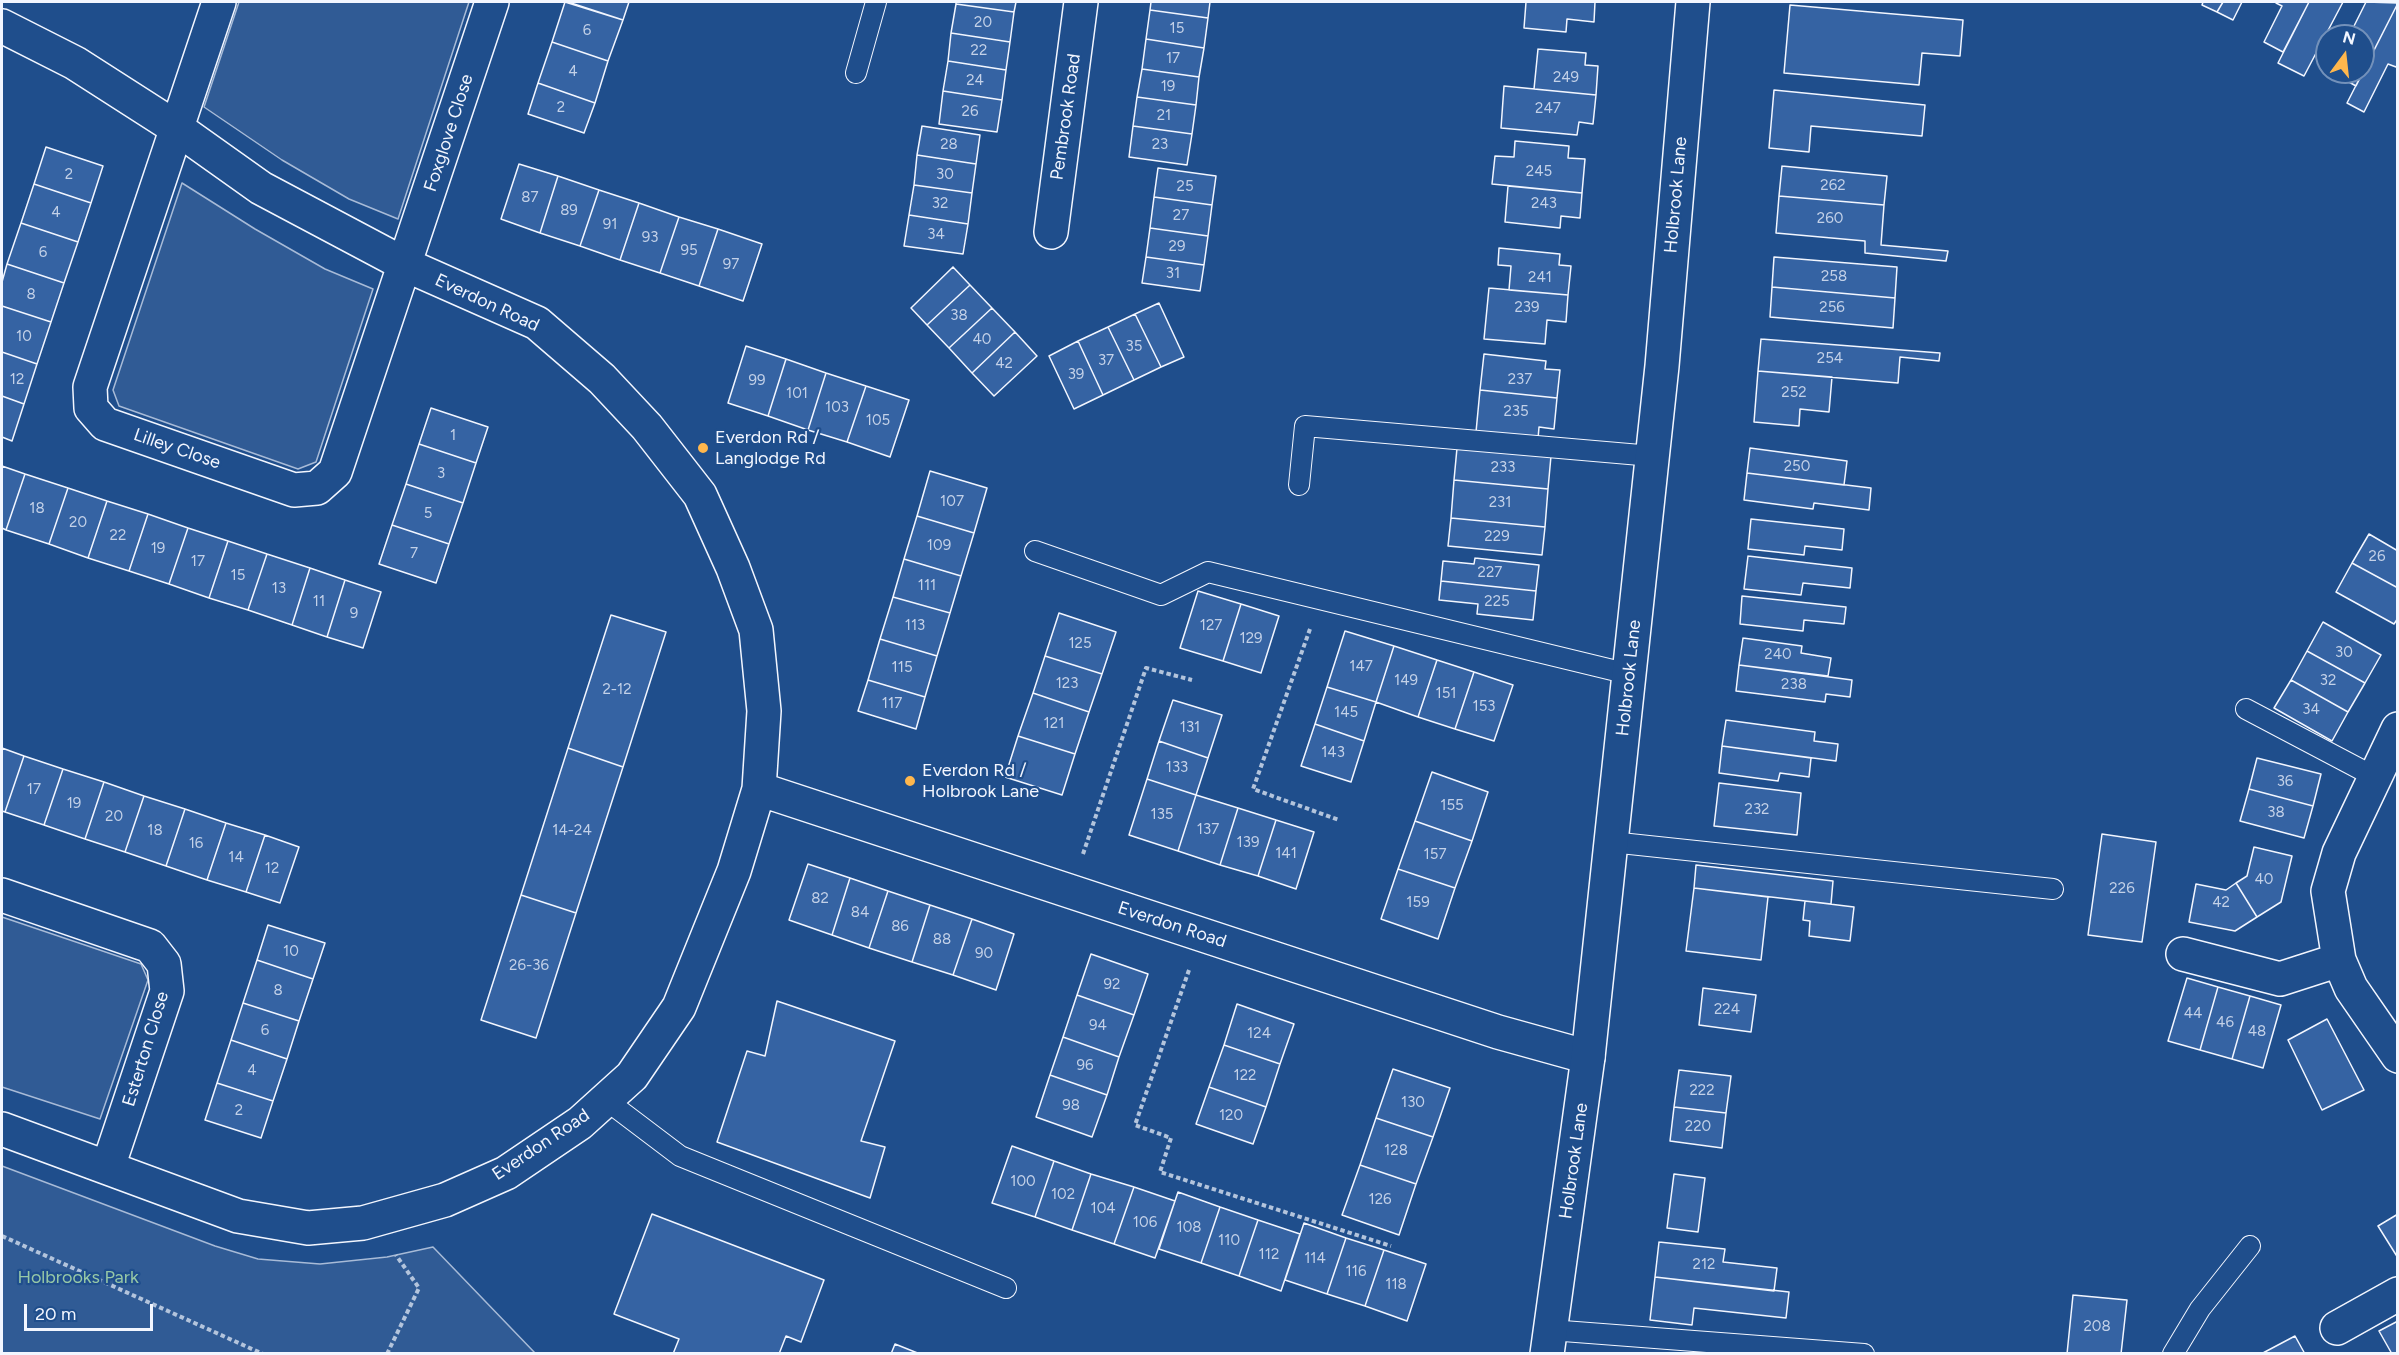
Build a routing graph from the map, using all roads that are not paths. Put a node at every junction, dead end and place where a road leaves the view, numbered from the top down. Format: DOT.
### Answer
graph roads {
  1 [pos="219,2"];
  2 [pos="492,2"];
  3 [pos="876,2"];
  4 [pos="1081,2"];
  5 [pos="1693,2"];
  6 [pos="2,26"];
  7 [pos="856,73"];
  8 [pos="178,129"];
  9 [pos="1051,232"];
  10 [pos="406,265"];
  11 [pos="1652,456"];
  12 [pos="1299,485"];
  13 [pos="1035,551"];
  14 [pos="1629,674"];
  15 [pos="2246,709"];
  16 [pos="2397,729"];
  17 [pos="2375,777"];
  18 [pos="759,789"];
  19 [pos="1611,842"];
  20 [pos="2053,890"];
  21 [pos="2,895"];
  22 [pos="2183,954"];
  23 [pos="2340,960"];
  24 [pos="2397,1056"];
  25 [pos="1588,1057"];
  26 [pos="606,1100"];
  27 [pos="2,1129"];
  28 [pos="108,1167"];
  29 [pos="2250,1246"];
  30 [pos="1006,1288"];
  31 [pos="2397,1294"];
  32 [pos="2337,1328"];
  33 [pos="1548,1342"];
  34 [pos="1864,1353"];
  35 [pos="2173,1353"];
  1 -- 8 [label="street"];
  2 -- 10 [label="street, Foxglove Close"];
  3 -- 7 [label="lane"];
  4 -- 9 [label="street, Pembrook Road"];
  5 -- 11 [label="street, Holbrook Lane"];
  6 -- 8 [label="street, Everdon Road"];
  8 -- 10 [label="street, Everdon Road"];
  8 -- 10 [label="street, Lilley Close"];
  10 -- 18 [label="street, Everdon Road"];
  11 -- 12 [label="lane"];
  11 -- 14 [label="street, Holbrook Lane"];
  13 -- 14 [label="lane"];
  14 -- 19 [label="street, Holbrook Lane"];
  15 -- 17 [label="lane"];
  16 -- 17 [label="street"];
  17 -- 23 [label="street"];
  18 -- 25 [label="street, Everdon Road"];
  18 -- 26 [label="street, Everdon Road"];
  19 -- 20 [label="lane"];
  19 -- 25 [label="street, Holbrook Lane"];
  21 -- 28 [label="street, Esterton Close"];
  22 -- 23 [label="street"];
  23 -- 24 [label="street"];
  25 -- 33 [label="street, Holbrook Lane"];
  26 -- 28 [label="street, Everdon Road"];
  26 -- 30 [label="lane"];
  27 -- 28 [label="street, Everdon Road"];
  29 -- 35 [label="lane"];
  31 -- 32 [label="street"];
  33 -- 34 [label="lane"];
}
